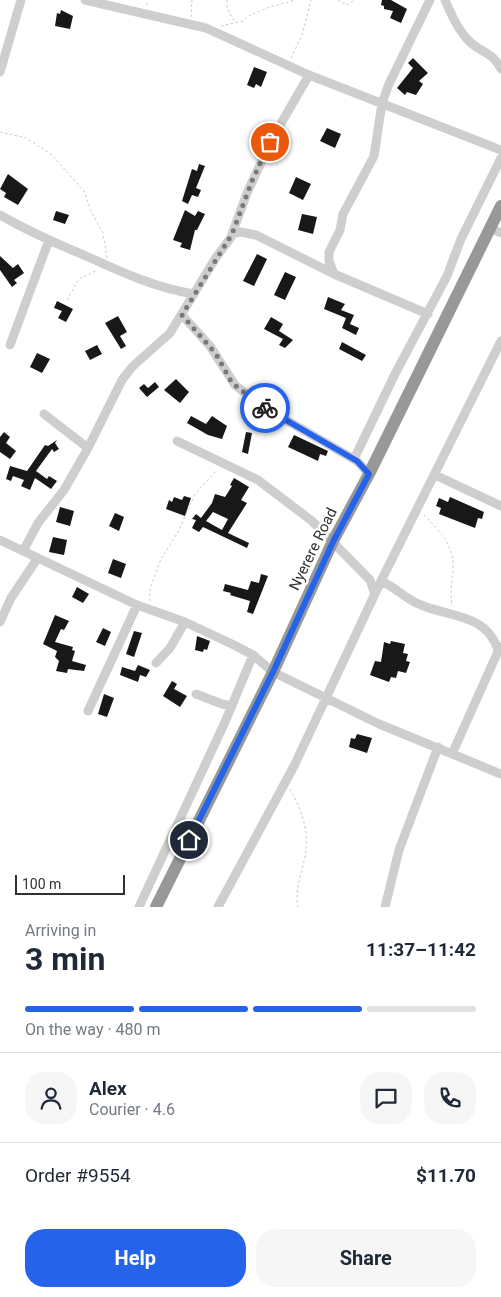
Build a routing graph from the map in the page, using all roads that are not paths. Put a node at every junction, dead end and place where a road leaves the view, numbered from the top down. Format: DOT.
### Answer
graph roads {
  1 [pos="21,0"];
  2 [pos="85,0"];
  3 [pos="430,0"];
  4 [pos="445,0"];
  5 [pos="501,70"];
  6 [pos="0,72"];
  7 [pos="310,75"];
  8 [pos="382,103"];
  9 [pos="501,150"];
  10 [pos="501,158"];
  11 [pos="501,206"];
  12 [pos="0,215"];
  13 [pos="496,230"];
  14 [pos="232,234"];
  15 [pos="49,240"];
  16 [pos="334,274"];
  17 [pos="194,294"];
  18 [pos="428,314"];
  19 [pos="182,315"];
  20 [pos="501,341"];
  21 [pos="10,345"];
  22 [pos="44,414"];
  23 [pos="177,441"];
  24 [pos="88,448"];
  25 [pos="354,459"];
  26 [pos="369,474"];
  27 [pos="434,476"];
  28 [pos="501,506"];
  29 [pos="0,540"];
  30 [pos="333,542"];
  31 [pos="23,551"];
  32 [pos="37,559"];
  33 [pos="381,581"];
  34 [pos="375,594"];
  35 [pos="138,605"];
  36 [pos="0,622"];
  37 [pos="185,622"];
  38 [pos="500,647"];
  39 [pos="253,654"];
  40 [pos="156,663"];
  41 [pos="273,672"];
  42 [pos="196,694"];
  43 [pos="327,698"];
  44 [pos="232,706"];
  45 [pos="88,710"];
  46 [pos="438,747"];
  47 [pos="452,754"];
  48 [pos="501,774"];
  49 [pos="139,907"];
  50 [pos="156,907"];
  51 [pos="218,907"];
  52 [pos="385,907"];
  1 -- 6 [label="street"];
  2 -- 7 [label="street"];
  3 -- 8 [label="street"];
  4 -- 5 [label="street"];
  7 -- 8 [label="street"];
  7 -- 14 [label="street"];
  8 -- 9 [label="street"];
  8 -- 16 [label="street"];
  10 -- 18 [label="street"];
  11 -- 13 [label="highway, Nyerere Road"];
  12 -- 15 [label="street"];
  13 -- 26 [label="highway, Nyerere Road"];
  14 -- 16 [label="street"];
  14 -- 17 [label="street"];
  15 -- 17 [label="street"];
  15 -- 21 [label="street"];
  16 -- 18 [label="street"];
  17 -- 19 [label="street"];
  18 -- 25 [label="street"];
  19 -- 24 [label="street"];
  19 -- 25 [label="street"];
  20 -- 27 [label="street"];
  22 -- 24 [label="street"];
  23 -- 30 [label="street"];
  24 -- 31 [label="street"];
  25 -- 26 [label="street"];
  26 -- 30 [label="highway, Nyerere Road"];
  27 -- 28 [label="street"];
  27 -- 33 [label="street"];
  29 -- 31 [label="street"];
  30 -- 34 [label="street"];
  30 -- 41 [label="highway, Nyerere Road"];
  31 -- 32 [label="street"];
  32 -- 35 [label="street"];
  32 -- 36 [label="street"];
  33 -- 34 [label="street"];
  33 -- 38 [label="street"];
  34 -- 43 [label="street"];
  35 -- 37 [label="street"];
  35 -- 45 [label="street"];
  37 -- 39 [label="street"];
  37 -- 40 [label="street"];
  38 -- 47 [label="street"];
  39 -- 41 [label="street"];
  39 -- 44 [label="street"];
  41 -- 43 [label="street"];
  41 -- 50 [label="highway, Nyerere Road"];
  42 -- 44 [label="street"];
  43 -- 46 [label="street"];
  43 -- 51 [label="street"];
  44 -- 49 [label="street"];
  46 -- 47 [label="street"];
  46 -- 52 [label="street"];
  47 -- 48 [label="street"];
}
